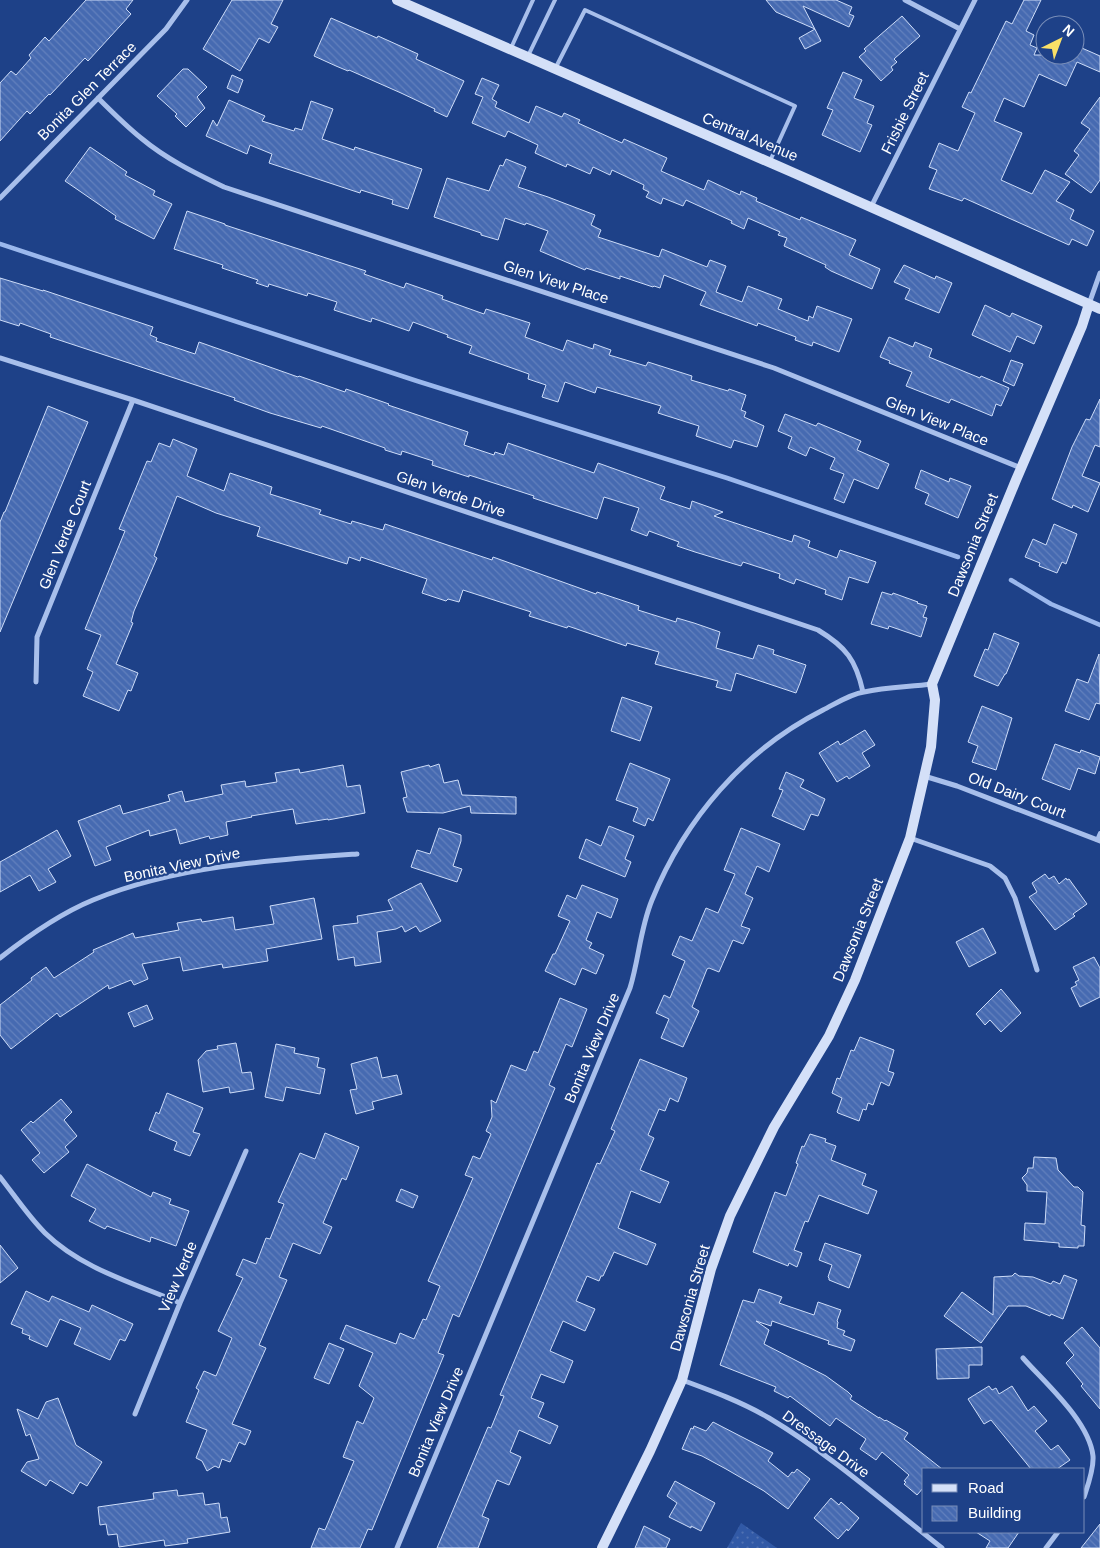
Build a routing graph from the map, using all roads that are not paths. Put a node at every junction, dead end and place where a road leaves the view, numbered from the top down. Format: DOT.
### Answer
graph roads {
  1 [pos="188,0"];
  2 [pos="397,0"];
  3 [pos="533,0"];
  4 [pos="556,0"];
  5 [pos="905,0"];
  6 [pos="975,0"];
  7 [pos="960,29"];
  8 [pos="511,50"];
  9 [pos="528,57"];
  10 [pos="555,69"];
  11 [pos="98,98"];
  12 [pos="770,162"];
  13 [pos="0,198"];
  14 [pos="871,207"];
  15 [pos="1100,273"];
  16 [pos="1089,304"];
  17 [pos="1100,309"];
  18 [pos="0,358"];
  19 [pos="133,400"];
  20 [pos="1021,468"];
  21 [pos="36,682"];
  22 [pos="932,684"];
  23 [pos="863,692"];
  24 [pos="924,776"];
  25 [pos="1100,833"];
  26 [pos="910,838"];
  27 [pos="1099,841"];
  28 [pos="357,854"];
  29 [pos="0,958"];
  30 [pos="1036,970"];
  31 [pos="246,1151"];
  32 [pos="0,1177"];
  33 [pos="180,1303"];
  34 [pos="1022,1358"];
  35 [pos="682,1380"];
  36 [pos="135,1414"];
  37 [pos="1085,1493"];
  38 [pos="922,1532"];
  39 [pos="923,1533"];
  40 [pos="1057,1533"];
  41 [pos="397,1548"];
  42 [pos="602,1548"];
  43 [pos="942,1548"];
  44 [pos="1046,1548"];
  1 -- 11 [label="street, Bonita Glen Terrace"];
  2 -- 8 [label="street, Central Avenue"];
  3 -- 8 [label="lane"];
  4 -- 9 [label="lane"];
  5 -- 7 [label="street"];
  6 -- 7 [label="street, Frisbie Street"];
  7 -- 14 [label="street, Frisbie Street"];
  8 -- 9 [label="street, Central Avenue"];
  9 -- 10 [label="street, Central Avenue"];
  10 -- 12 [label="street, Central Avenue"];
  10 -- 12 [label="lane"];
  11 -- 13 [label="street, Bonita Glen Terrace"];
  11 -- 20 [label="street, Glen View Place"];
  12 -- 14 [label="street, Central Avenue"];
  14 -- 16 [label="street, Central Avenue"];
  15 -- 16 [label="street"];
  16 -- 17 [label="street, Central Avenue"];
  16 -- 20 [label="street, Dawsonia Street"];
  18 -- 19 [label="street, Glen Verde Drive"];
  19 -- 21 [label="street, Glen Verde Court"];
  19 -- 23 [label="street, Glen Verde Drive"];
  20 -- 22 [label="street, Dawsonia Street"];
  22 -- 23 [label="street, Bonita View Drive"];
  22 -- 24 [label="street, Dawsonia Street"];
  23 -- 41 [label="street, Bonita View Drive"];
  24 -- 26 [label="street, Dawsonia Street"];
  24 -- 27 [label="street, Old Dairy Court"];
  25 -- 27 [label="lane"];
  26 -- 30 [label="street"];
  26 -- 35 [label="street, Dawsonia Street"];
  28 -- 29 [label="street, Bonita View Drive"];
  31 -- 33 [label="street, View Verde"];
  32 -- 33 [label="street"];
  33 -- 36 [label="street, View Verde"];
  34 -- 37 [label="street"];
  35 -- 38 [label="street, Dressage Drive"];
  35 -- 42 [label="street, Dawsonia Street"];
  39 -- 43 [label="street, Dressage Drive"];
  40 -- 44 [label="street"];
}
